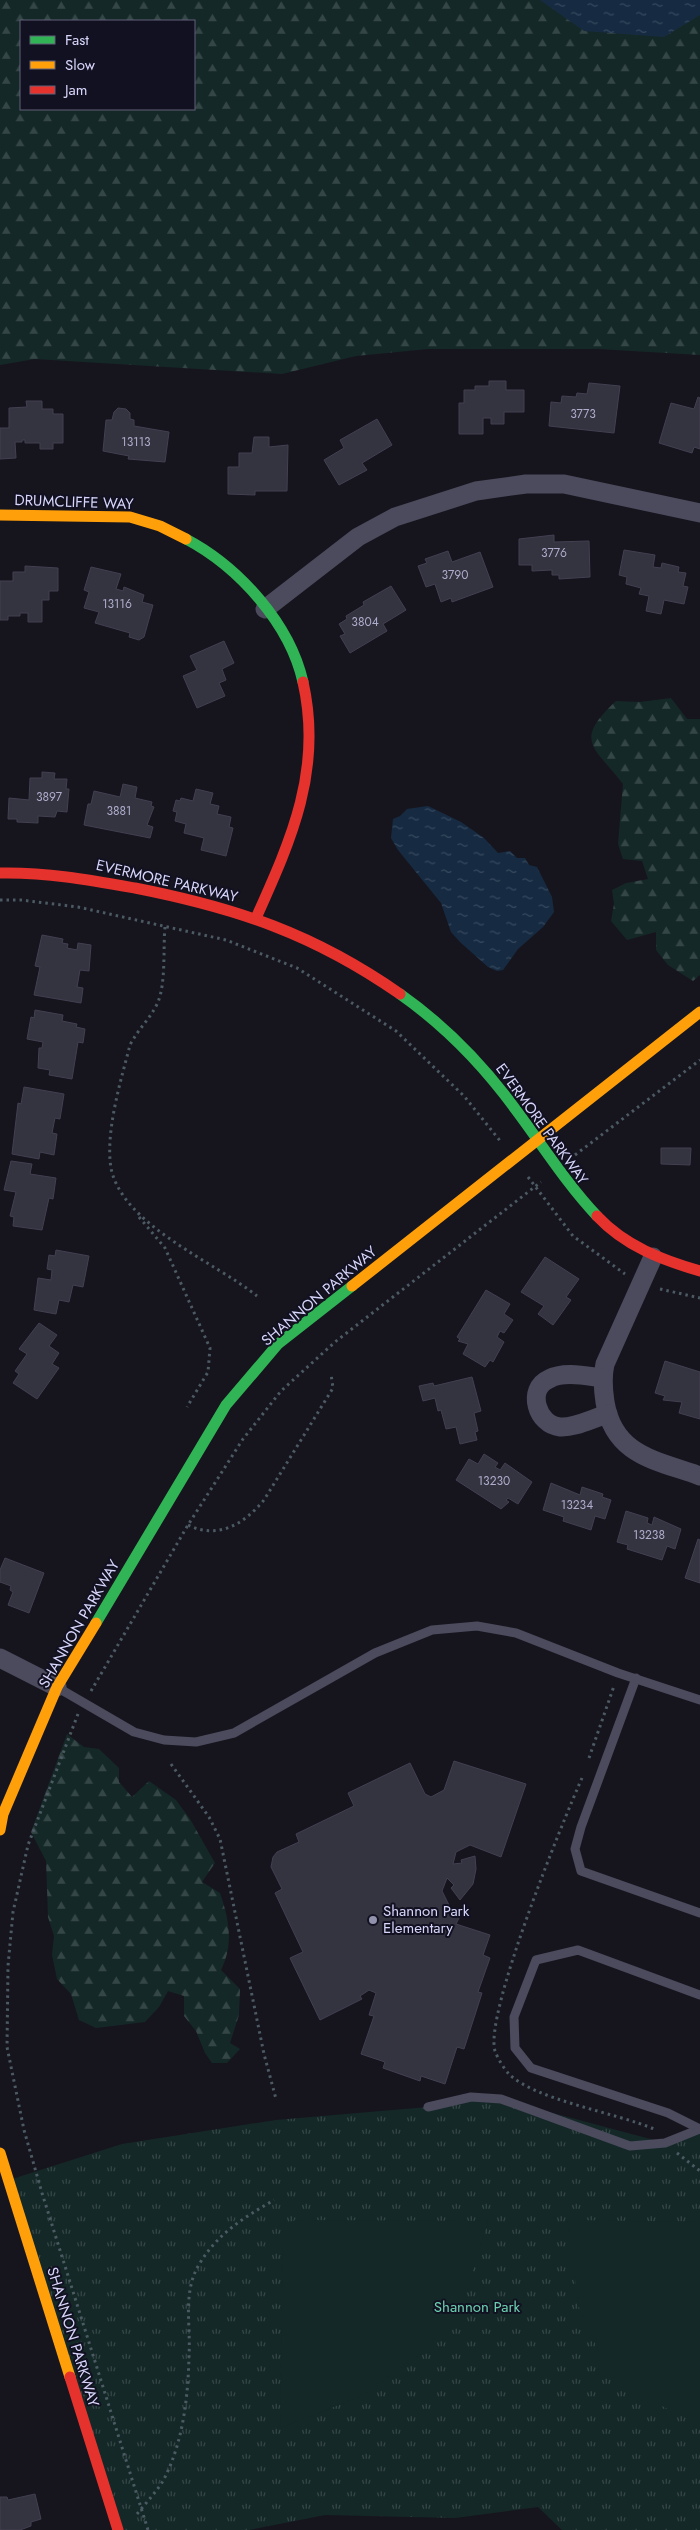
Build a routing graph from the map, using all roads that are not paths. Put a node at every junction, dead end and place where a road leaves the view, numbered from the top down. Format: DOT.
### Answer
graph roads {
  1 [pos="700,513"];
  2 [pos="0,515"];
  3 [pos="265,609"];
  4 [pos="0,873"];
  5 [pos="256,918"];
  6 [pos="700,1012"];
  7 [pos="536,1141"];
  8 [pos="653,1257"];
  9 [pos="700,1271"];
  10 [pos="602,1378"];
  11 [pos="608,1414"];
  12 [pos="700,1476"];
  13 [pos="0,1658"];
  14 [pos="636,1678"];
  15 [pos="58,1687"];
  16 [pos="700,1700"];
  17 [pos="0,1830"];
  18 [pos="700,1913"];
  19 [pos="700,1995"];
  20 [pos="428,2107"];
  21 [pos="700,2129"];
  22 [pos="0,2153"];
  23 [pos="118,2530"];
  1 -- 3 [label="street"];
  2 -- 3 [label="street, DRUMCLIFFE WAY"];
  3 -- 5 [label="street, DRUMCLIFFE WAY"];
  4 -- 5 [label="street, EVERMORE PARKWAY"];
  5 -- 7 [label="street, EVERMORE PARKWAY"];
  6 -- 7 [label="street, SHANNON PARKWAY"];
  7 -- 8 [label="street, EVERMORE PARKWAY"];
  7 -- 15 [label="street, SHANNON PARKWAY"];
  8 -- 9 [label="street, EVERMORE PARKWAY"];
  8 -- 10 [label="street"];
  10 -- 11 [label="street"];
  10 -- 11 [label="street"];
  11 -- 12 [label="street"];
  13 -- 15 [label="street"];
  14 -- 15 [label="lane"];
  14 -- 16 [label="lane"];
  14 -- 18 [label="lane"];
  15 -- 17 [label="street, SHANNON PARKWAY"];
  19 -- 21 [label="lane"];
  20 -- 21 [label="lane"];
  22 -- 23 [label="street, SHANNON PARKWAY"];
}
